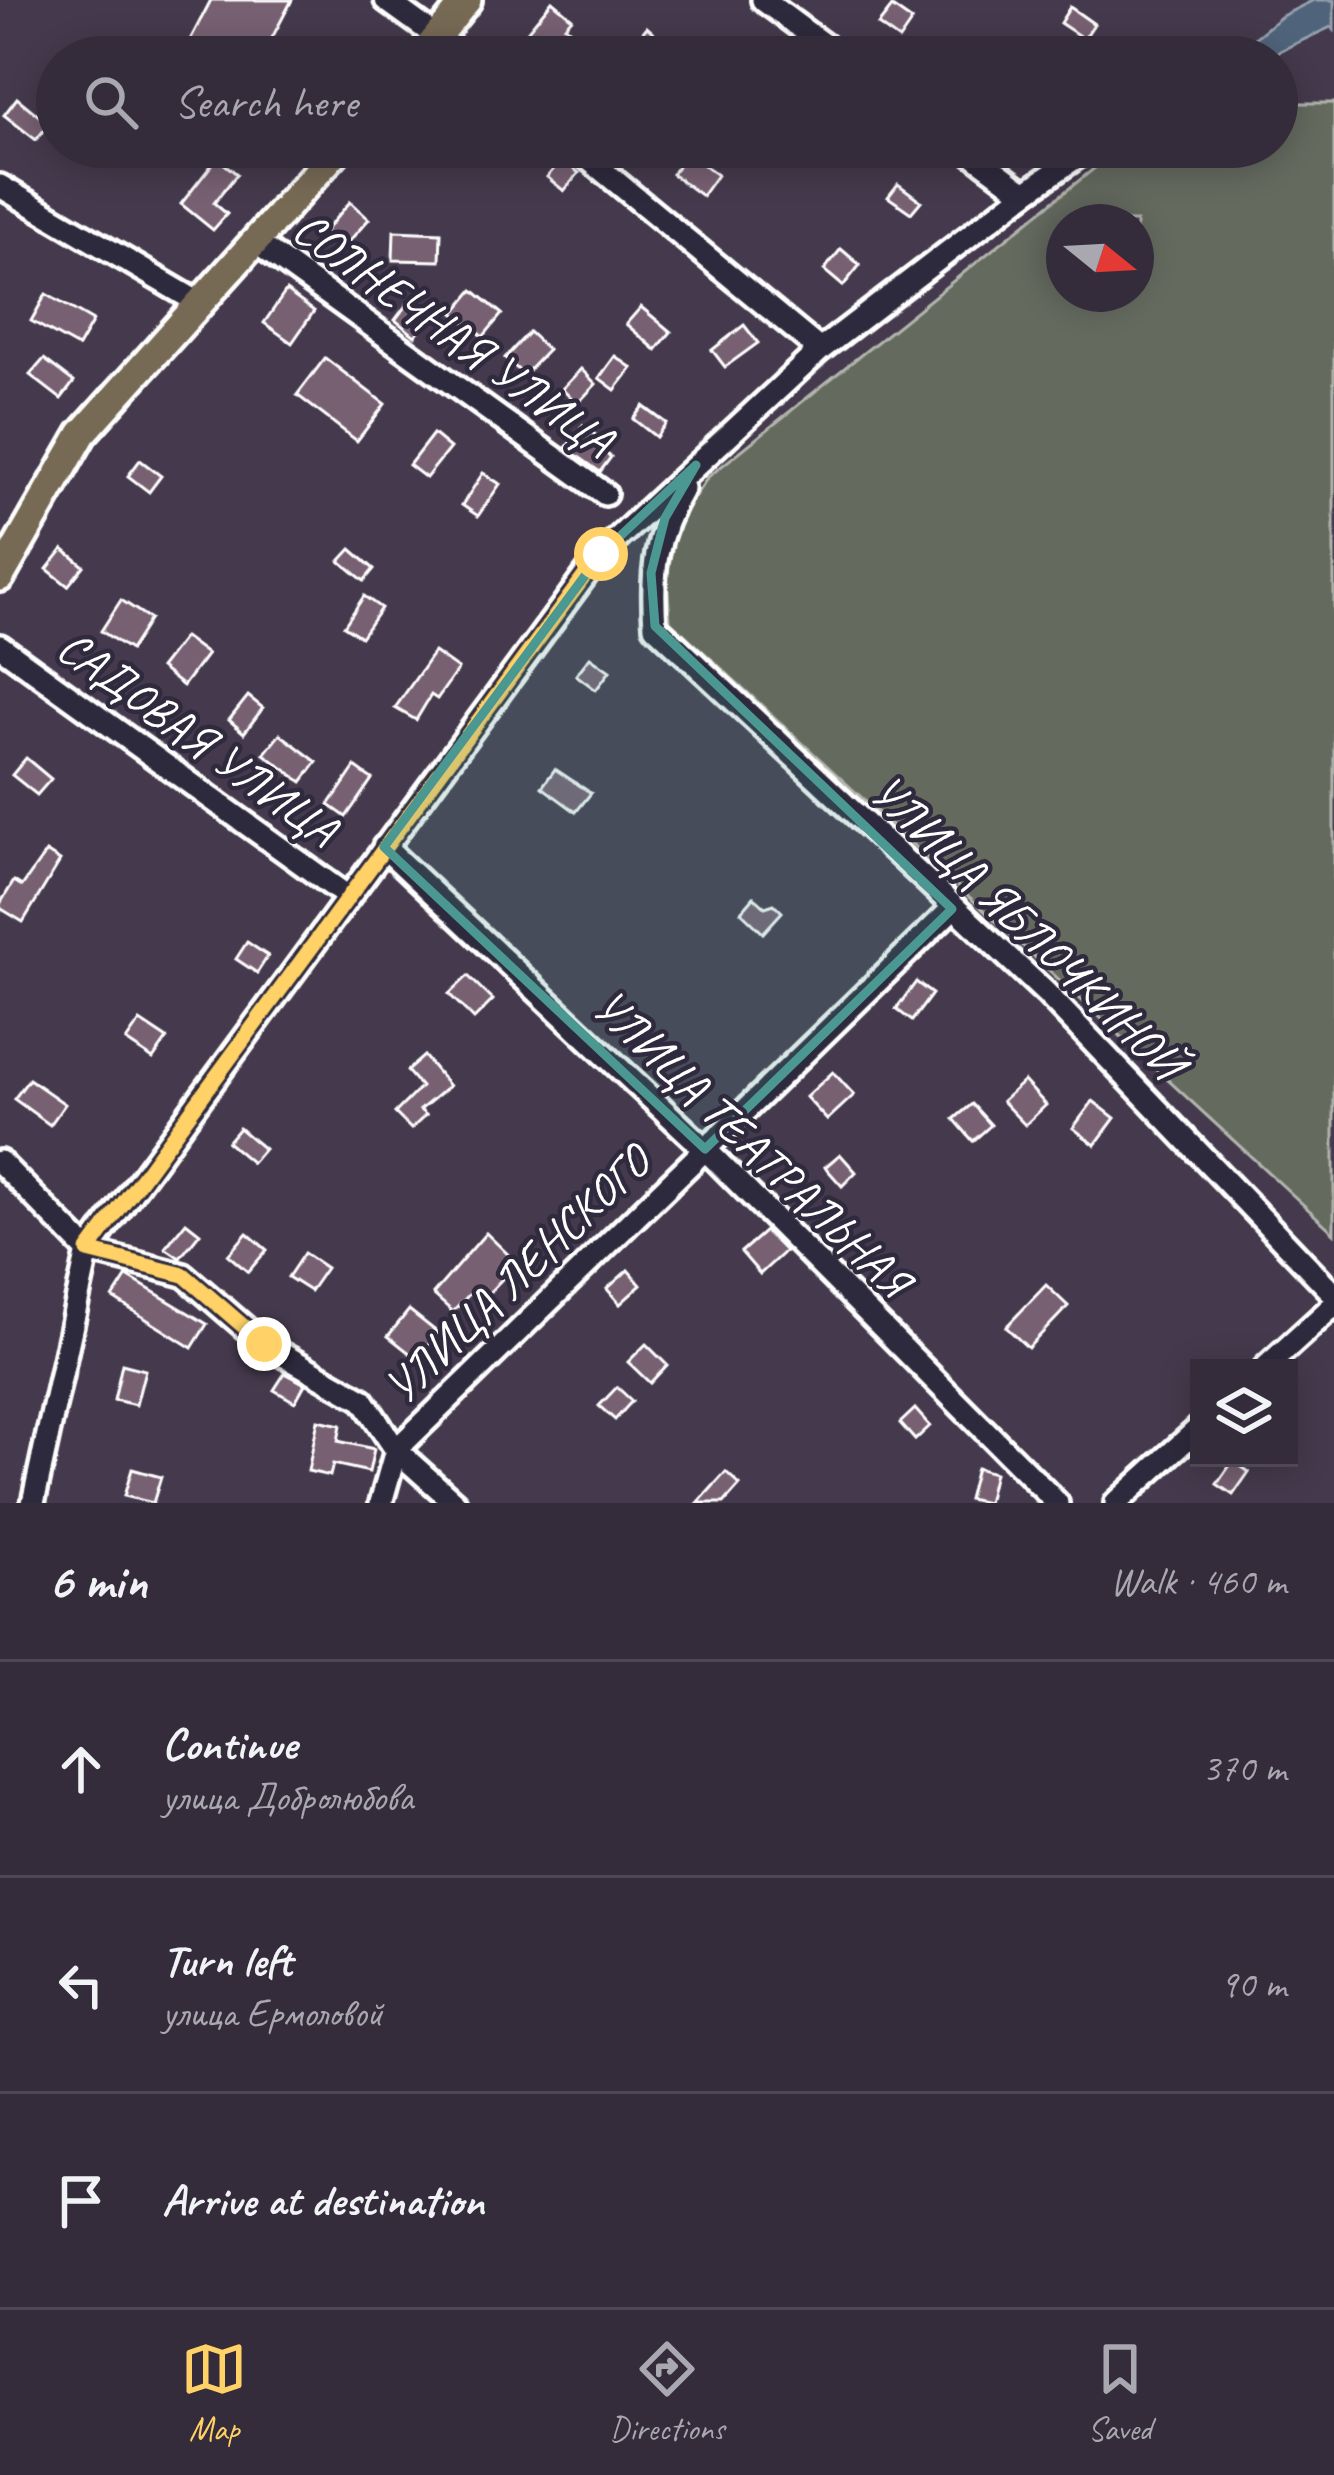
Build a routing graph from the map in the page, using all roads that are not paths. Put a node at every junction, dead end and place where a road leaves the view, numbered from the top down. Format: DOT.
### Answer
graph roads {
  1 [pos="386,0"];
  2 [pos="467,0"];
  3 [pos="763,0"];
  4 [pos="420,36"];
  5 [pos="437,36"];
  6 [pos="812,36"];
  7 [pos="321,168"];
  8 [pos="599,168"];
  9 [pos="991,168"];
  10 [pos="1061,168"];
  11 [pos="0,186"];
  12 [pos="1025,193"];
  13 [pos="254,241"];
  14 [pos="199,303"];
  15 [pos="820,350"];
  16 [pos="696,465"];
  17 [pos="605,494"];
  18 [pos="0,577"];
  19 [pos="0,646"];
  20 [pos="384,848"];
  21 [pos="348,897"];
  22 [pos="952,909"];
  23 [pos="705,1149"];
  24 [pos="0,1162"];
  25 [pos="88,1251"];
  26 [pos="1334,1294"];
  27 [pos="1334,1305"];
  28 [pos="1275,1359"];
  29 [pos="1190,1436"];
  30 [pos="396,1450"];
  31 [pos="33,1503"];
  32 [pos="381,1503"];
  33 [pos="455,1503"];
  34 [pos="1057,1503"];
  35 [pos="1116,1503"];
  1 -- 4 [label="street"];
  2 -- 5 [label="main road"];
  3 -- 6 [label="street"];
  7 -- 13 [label="main road"];
  8 -- 15 [label="street"];
  9 -- 12 [label="street"];
  10 -- 12 [label="street"];
  11 -- 14 [label="street"];
  12 -- 15 [label="street"];
  13 -- 14 [label="main road"];
  13 -- 17 [label="street, СОЛНЕЧНАЯ УЛИЦА"];
  14 -- 18 [label="main road"];
  15 -- 16 [label="street"];
  16 -- 20 [label="street"];
  16 -- 22 [label="street, УЛИЦА ЯБЛОЧКИНОЙ"];
  19 -- 21 [label="street, САДОВАЯ УЛИЦА"];
  20 -- 21 [label="street"];
  20 -- 23 [label="street, УЛИЦА ТЕАТРАЛЬНАЯ"];
  21 -- 25 [label="street"];
  22 -- 23 [label="street, УЛИЦА ЛЕНСКОГО"];
  22 -- 26 [label="street, УЛИЦА ЯБЛОЧКИНОЙ"];
  23 -- 30 [label="street, УЛИЦА ЛЕНСКОГО"];
  23 -- 34 [label="street, УЛИЦА ТЕАТРАЛЬНАЯ"];
  24 -- 25 [label="street"];
  25 -- 30 [label="street"];
  25 -- 31 [label="street"];
  27 -- 28 [label="street"];
  29 -- 35 [label="street"];
  30 -- 32 [label="street"];
  30 -- 33 [label="street"];
}
